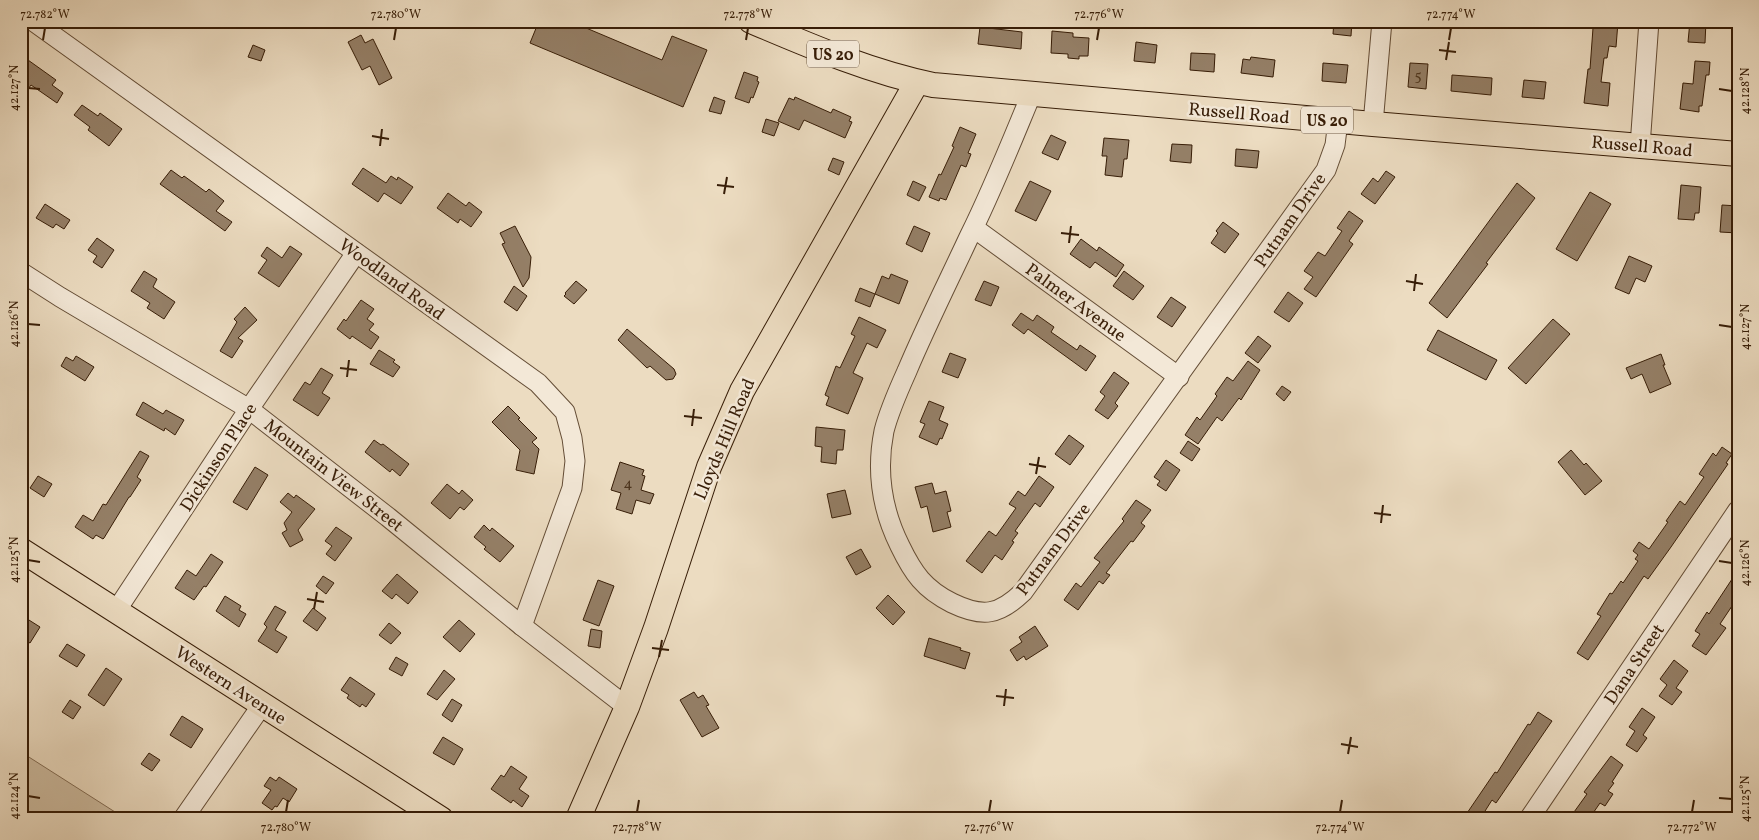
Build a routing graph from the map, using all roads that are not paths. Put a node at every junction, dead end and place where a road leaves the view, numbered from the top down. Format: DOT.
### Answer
graph roads {
  1 [pos="33,21"];
  2 [pos="751,21"];
  3 [pos="1382,21"];
  4 [pos="1649,21"];
  5 [pos="917,82"];
  6 [pos="1031,95"];
  7 [pos="1338,121"];
  8 [pos="1373,124"];
  9 [pos="1640,146"];
  10 [pos="1738,154"];
  11 [pos="974,228"];
  12 [pos="356,253"];
  13 [pos="21,272"];
  14 [pos="1179,376"];
  15 [pos="249,409"];
  16 [pos="1738,510"];
  17 [pos="21,550"];
  18 [pos="116,611"];
  19 [pos="522,626"];
  20 [pos="262,705"];
  21 [pos="627,707"];
  22 [pos="183,819"];
  23 [pos="441,819"];
  24 [pos="578,819"];
  25 [pos="1529,819"];
  1 -- 12 [label="street, Woodland Road"];
  2 -- 5 [label="main road, Russell Road / US 20"];
  3 -- 8 [label="street"];
  4 -- 9 [label="street"];
  5 -- 6 [label="main road, Russell Road / US 20"];
  5 -- 21 [label="main road, Lloyds Hill Road"];
  6 -- 7 [label="main road, Russell Road / US 20"];
  6 -- 11 [label="street, Putnam Drive"];
  7 -- 8 [label="main road, Russell Road / US 20"];
  7 -- 14 [label="street, Putnam Drive"];
  8 -- 9 [label="main road, Russell Road / US 20"];
  9 -- 10 [label="main road, Russell Road / US 20"];
  11 -- 14 [label="street, Palmer Avenue"];
  11 -- 14 [label="street, Putnam Drive"];
  12 -- 15 [label="street, Dickinson Place"];
  12 -- 19 [label="street, Woodland Road"];
  13 -- 15 [label="street, Mountain View Street"];
  15 -- 18 [label="street, Dickinson Place"];
  15 -- 19 [label="street, Mountain View Street"];
  16 -- 25 [label="street, Dana Street"];
  17 -- 18 [label="main road, Western Avenue"];
  18 -- 20 [label="main road, Western Avenue"];
  19 -- 21 [label="street, Mountain View Street"];
  20 -- 22 [label="street"];
  20 -- 23 [label="main road, Western Avenue"];
  21 -- 24 [label="main road, Lloyds Hill Road"];
}
